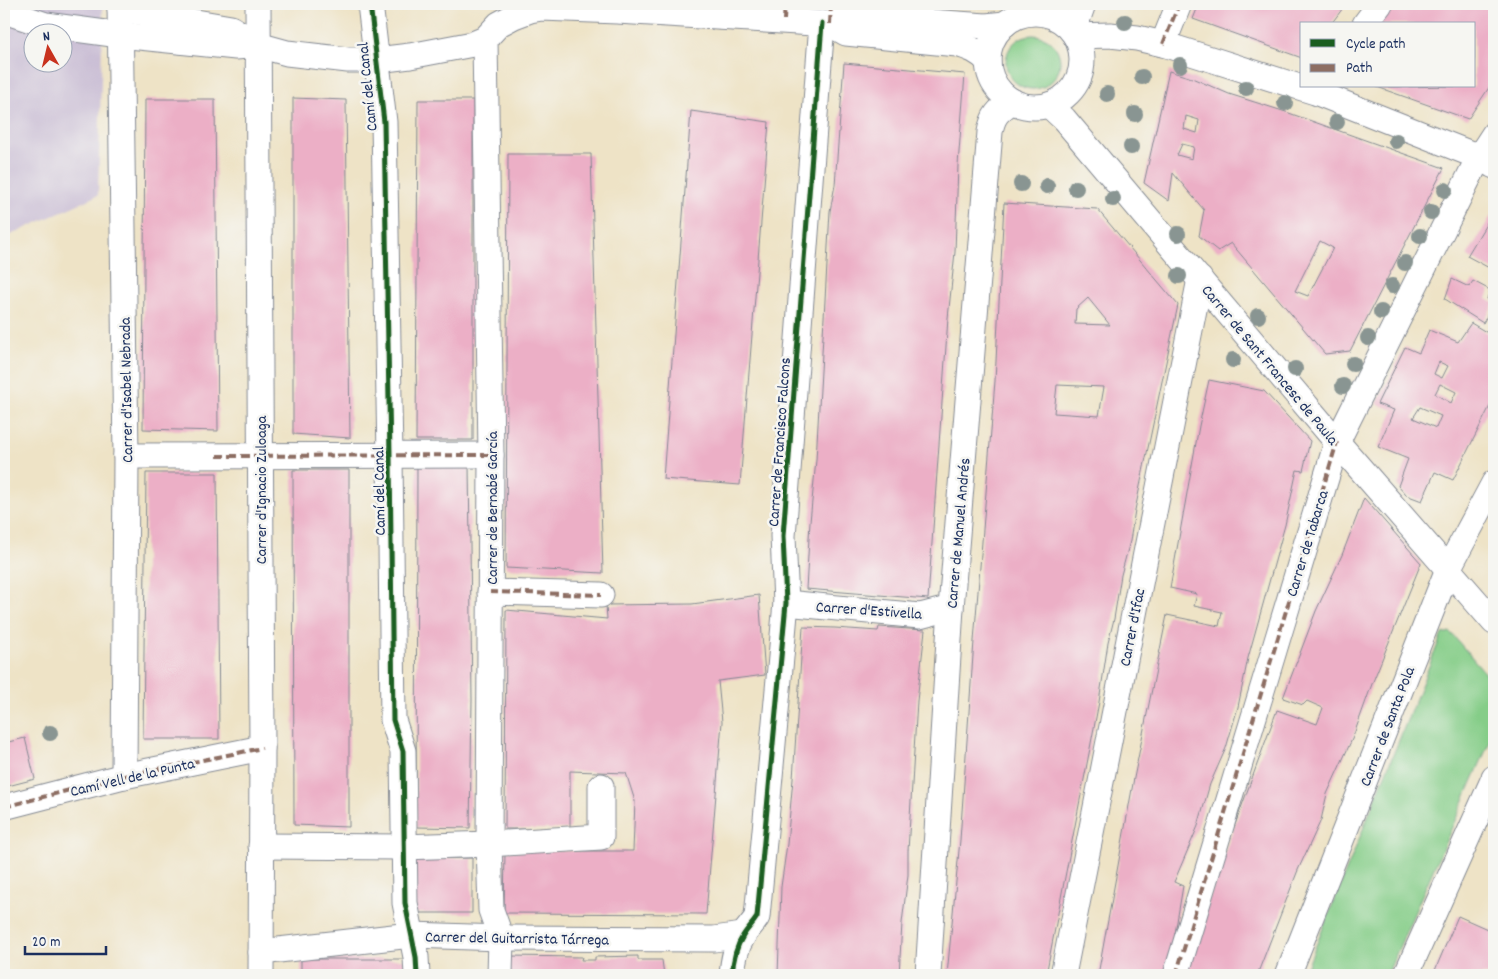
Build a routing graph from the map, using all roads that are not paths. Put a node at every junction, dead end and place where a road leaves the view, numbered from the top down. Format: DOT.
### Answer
graph roads {
  1 [pos="258,4"];
  2 [pos="370,4"];
  3 [pos="1083,4"];
  4 [pos="1179,4"];
  5 [pos="1380,4"];
  6 [pos="120,7"];
  7 [pos="617,7"];
  8 [pos="4,11"];
  9 [pos="784,12"];
  10 [pos="828,17"];
  11 [pos="495,22"];
  12 [pos="1366,22"];
  13 [pos="1005,24"];
  14 [pos="1074,34"];
  15 [pos="120,35"];
  16 [pos="1163,44"];
  17 [pos="258,45"];
  18 [pos="377,60"];
  19 [pos="988,61"];
  20 [pos="1300,84"];
  21 [pos="1317,89"];
  22 [pos="1012,101"];
  23 [pos="1049,105"];
  24 [pos="1494,134"];
  25 [pos="1487,161"];
  26 [pos="1200,279"];
  27 [pos="1337,442"];
  28 [pos="491,455"];
  29 [pos="126,456"];
  30 [pos="260,456"];
  31 [pos="390,456"];
  32 [pos="1494,482"];
  33 [pos="1448,569"];
  34 [pos="490,592"];
  35 [pos="601,595"];
  36 [pos="786,602"];
  37 [pos="951,608"];
  38 [pos="1494,622"];
  39 [pos="262,748"];
  40 [pos="124,776"];
  41 [pos="1494,778"];
  42 [pos="601,786"];
  43 [pos="4,807"];
  44 [pos="490,844"];
  45 [pos="261,846"];
  46 [pos="404,847"];
  47 [pos="411,935"];
  48 [pos="743,935"];
  49 [pos="501,938"];
  50 [pos="261,964"];
  51 [pos="417,975"];
  52 [pos="500,975"];
  53 [pos="732,975"];
  54 [pos="928,975"];
  55 [pos="1063,975"];
  56 [pos="1176,975"];
  57 [pos="1288,975"];
  58 [pos="1406,975"];
  1 -- 17 [label="street, Carrer d'Ignacio Zuloaga"];
  2 -- 18 [label="street, Camí del Canal"];
  3 -- 14 [label="street"];
  4 -- 16 [label="street"];
  5 -- 12 [label="street"];
  6 -- 15 [label="street, Carrer d'Isabel Nebrada"];
  6 -- 17 [label="street"];
  7 -- 9 [label="street"];
  7 -- 11 [label="street"];
  8 -- 15 [label="street"];
  9 -- 10 [label="street"];
  10 -- 13 [label="street"];
  10 -- 19 [label="street"];
  10 -- 36 [label="street, Carrer de Francisco Falcons"];
  11 -- 18 [label="street"];
  11 -- 28 [label="street, Carrer de Bernabé García"];
  13 -- 14 [label="street"];
  13 -- 19 [label="street"];
  14 -- 16 [label="street"];
  14 -- 23 [label="street"];
  15 -- 17 [label="street"];
  15 -- 29 [label="street, Carrer d'Isabel Nebrada"];
  16 -- 20 [label="street"];
  17 -- 18 [label="street"];
  17 -- 30 [label="street, Carrer d'Ignacio Zuloaga"];
  18 -- 31 [label="street, Camí del Canal"];
  19 -- 22 [label="street"];
  21 -- 25 [label="street"];
  22 -- 23 [label="street"];
  22 -- 37 [label="street, Carrer de Manuel Andrés"];
  23 -- 26 [label="street, Carrer de Sant Francesc de Paula"];
  24 -- 25 [label="street, Carrer de Tabarca"];
  25 -- 27 [label="street, Carrer de Tabarca"];
  26 -- 27 [label="street, Carrer de Sant Francesc de Paula"];
  26 -- 55 [label="street, Carrer d'Ifac"];
  27 -- 33 [label="street, Carrer de Sant Francesc de Paula"];
  27 -- 56 [label="street, Carrer de Tabarca"];
  28 -- 31 [label="street"];
  28 -- 34 [label="street, Carrer de Bernabé García"];
  29 -- 30 [label="street"];
  29 -- 40 [label="street, Carrer d'Isabel Nebrada"];
  30 -- 31 [label="street"];
  30 -- 39 [label="street, Carrer d'Ignacio Zuloaga"];
  31 -- 46 [label="street, Camí del Canal"];
  32 -- 33 [label="street, Carrer de Santa Pola"];
  33 -- 38 [label="street, Carrer de Sant Francesc de Paula"];
  33 -- 57 [label="street, Carrer de Santa Pola"];
  34 -- 35 [label="street"];
  34 -- 44 [label="street, Carrer de Bernabé García"];
  36 -- 37 [label="street, Carrer d'Estivella"];
  36 -- 48 [label="street, Carrer de Francisco Falcons"];
  37 -- 54 [label="street, Carrer de Manuel Andrés"];
  39 -- 40 [label="street, Camí Vell de la Punta"];
  39 -- 45 [label="street, Carrer d'Ignacio Zuloaga"];
  40 -- 43 [label="street, Camí Vell de la Punta"];
  41 -- 58 [label="street"];
  42 -- 44 [label="street"];
  44 -- 46 [label="street"];
  44 -- 49 [label="street, Carrer de Bernabé García"];
  45 -- 46 [label="street"];
  45 -- 50 [label="street, Carrer d'Ignacio Zuloaga"];
  46 -- 47 [label="street, Camí del Canal"];
  47 -- 49 [label="street, Carrer del Guitarrista Tárrega"];
  47 -- 50 [label="street, Carrer del Guitarrista Tárrega"];
  47 -- 51 [label="street, Camí del Canal"];
  48 -- 49 [label="street, Carrer del Guitarrista Tárrega"];
  48 -- 53 [label="street, Carrer de Francisco Falcons"];
  49 -- 52 [label="street, Carrer de Bernabé García"];
}
